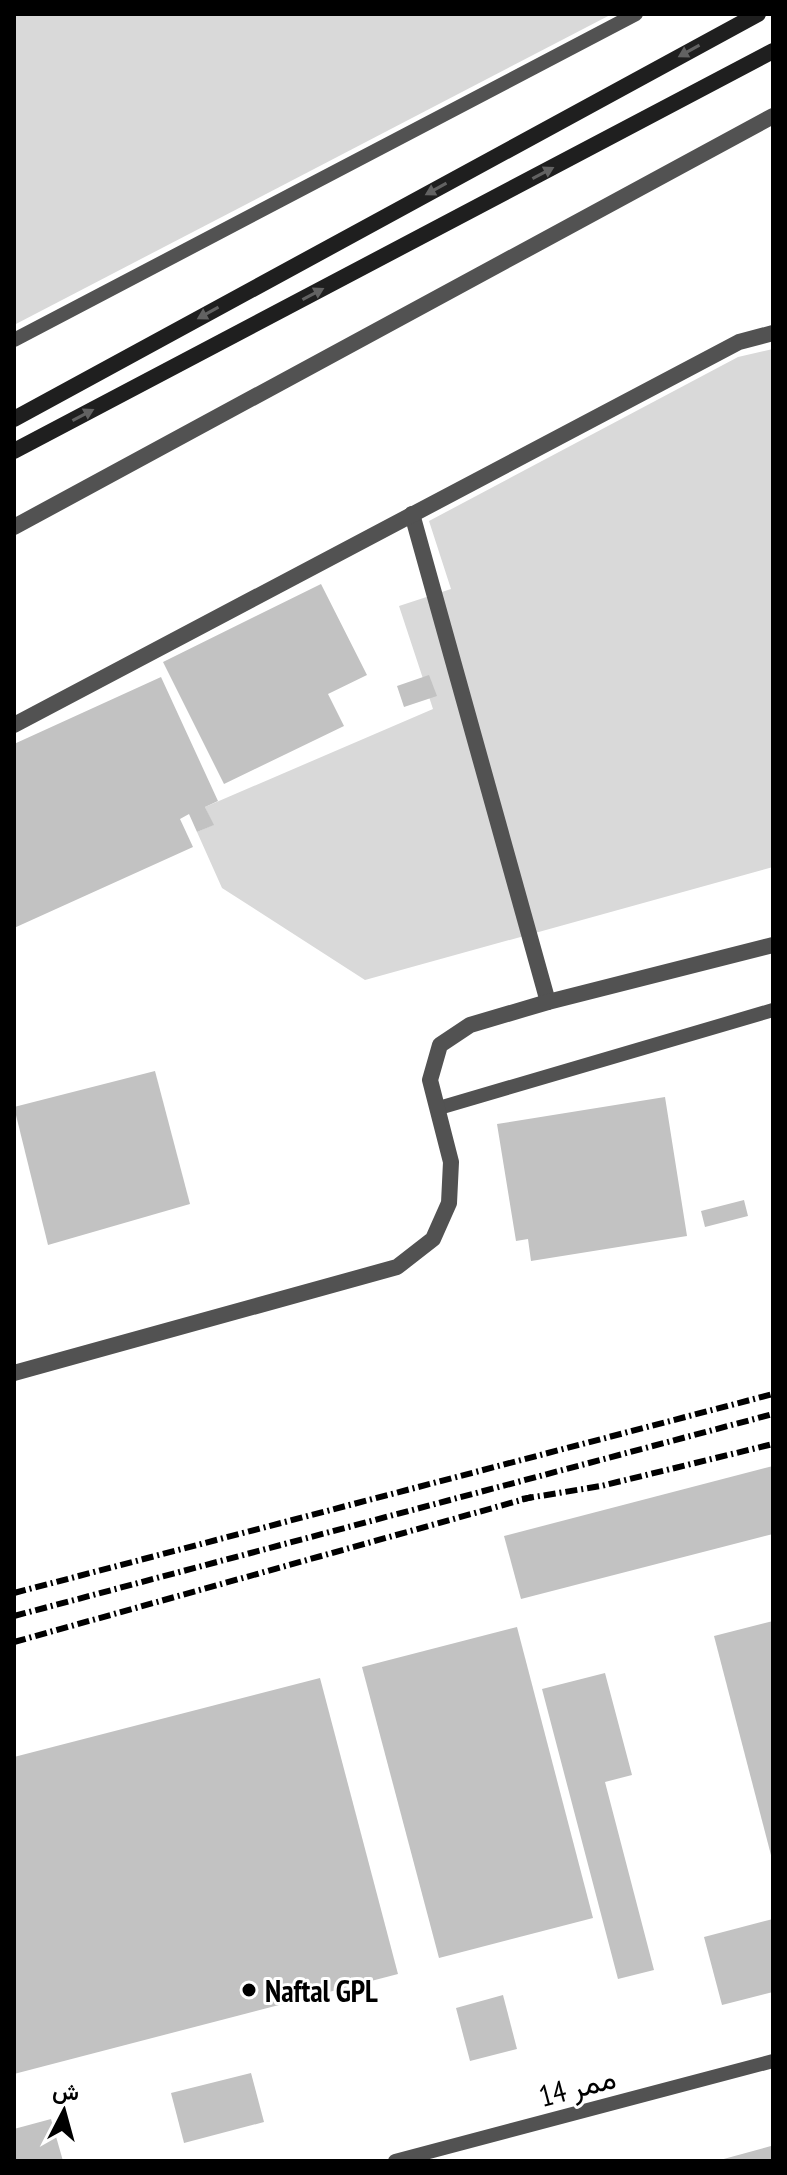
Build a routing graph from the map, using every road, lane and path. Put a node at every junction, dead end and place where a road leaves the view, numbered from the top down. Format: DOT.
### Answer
graph roads {
  1 [pos="636,14"];
  2 [pos="758,14"];
  3 [pos="773,51"];
  4 [pos="773,116"];
  5 [pos="773,333"];
  6 [pos="14,340"];
  7 [pos="14,419"];
  8 [pos="14,451"];
  9 [pos="412,514"];
  10 [pos="14,527"];
  11 [pos="14,725"];
  12 [pos="773,945"];
  13 [pos="548,1002"];
  14 [pos="773,1010"];
  15 [pos="439,1108"];
  16 [pos="14,1373"];
  17 [pos="773,2061"];
  18 [pos="395,2161"];
  1 -- 6 [label="lane"];
  2 -- 7 [label="main road, one-way"];
  8 -- 3 [label="main road, one-way"];
  4 -- 10 [label="street"];
  5 -- 9 [label="street"];
  9 -- 11 [label="street"];
  9 -- 13 [label="street"];
  12 -- 13 [label="street"];
  13 -- 15 [label="street"];
  14 -- 15 [label="lane"];
  15 -- 16 [label="street"];
  17 -- 18 [label="lane, ممر 14"];
}
